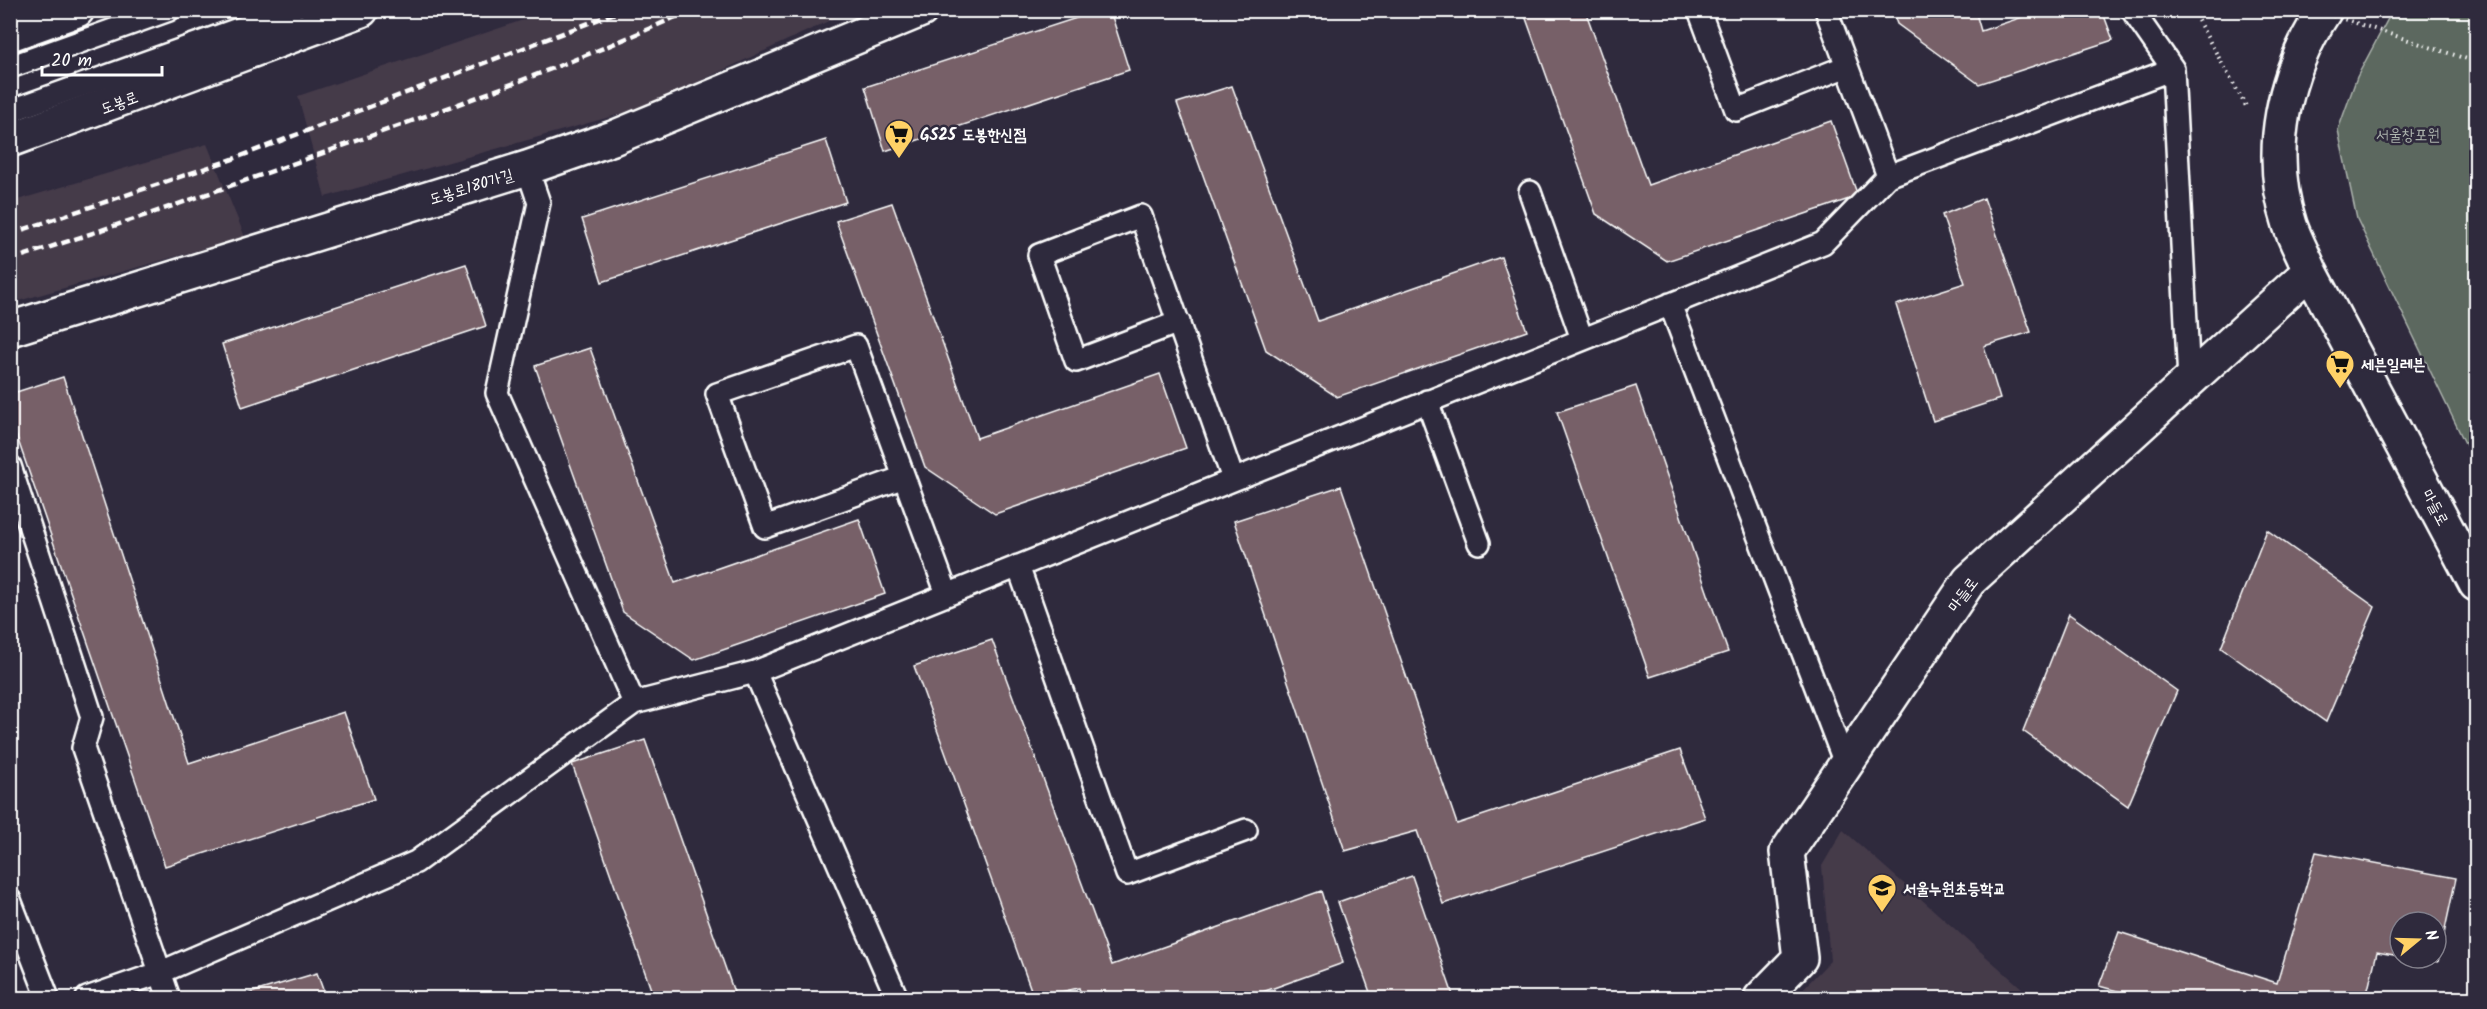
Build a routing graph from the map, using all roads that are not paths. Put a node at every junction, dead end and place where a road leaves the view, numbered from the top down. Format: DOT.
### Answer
graph roads {
  1 [pos="77,10"];
  2 [pos="169,10"];
  3 [pos="291,10"];
  4 [pos="361,10"];
  5 [pos="921,10"];
  6 [pos="1699,10"];
  7 [pos="1826,10"];
  8 [pos="2132,10"];
  9 [pos="2325,10"];
  10 [pos="18,25"];
  11 [pos="1847,66"];
  12 [pos="10,68"];
  13 [pos="2173,69"];
  14 [pos="10,111"];
  15 [pos="10,140"];
  16 [pos="527,168"];
  17 [pos="1888,176"];
  18 [pos="1530,192"];
  19 [pos="2310,271"];
  20 [pos="1670,304"];
  21 [pos="1179,322"];
  22 [pos="10,329"];
  23 [pos="1582,339"];
  24 [pos="2189,381"];
  25 [pos="1427,401"];
  26 [pos="10,466"];
  27 [pos="904,477"];
  28 [pos="1233,479"];
  29 [pos="1479,543"];
  30 [pos="1018,566"];
  31 [pos="2476,584"];
  32 [pos="947,594"];
  33 [pos="755,672"];
  34 [pos="633,703"];
  35 [pos="1846,766"];
  36 [pos="1246,830"];
  37 [pos="10,900"];
  38 [pos="159,974"];
  39 [pos="48,999"];
  40 [pos="87,999"];
  41 [pos="169,999"];
  42 [pos="897,999"];
  43 [pos="1761,999"];
  1 -- 10 [label="street"];
  2 -- 12 [label="lane"];
  3 -- 14 [label="lane"];
  4 -- 15 [label="street, 도봉로"];
  5 -- 16 [label="street, 도봉로180가길"];
  6 -- 11 [label="lane"];
  7 -- 11 [label="lane"];
  8 -- 13 [label="lane"];
  9 -- 19 [label="street, 마들로"];
  11 -- 17 [label="lane"];
  13 -- 17 [label="lane"];
  13 -- 24 [label="lane"];
  16 -- 22 [label="street, 도봉로180가길"];
  16 -- 34 [label="lane"];
  17 -- 20 [label="lane"];
  18 -- 23 [label="lane"];
  19 -- 24 [label="street, 마들로"];
  19 -- 31 [label="street, 마들로"];
  20 -- 23 [label="lane"];
  20 -- 35 [label="lane"];
  21 -- 21 [label="lane"];
  21 -- 28 [label="lane"];
  23 -- 25 [label="lane"];
  24 -- 35 [label="street, 마들로"];
  25 -- 28 [label="lane"];
  25 -- 29 [label="lane"];
  26 -- 38 [label="lane"];
  27 -- 27 [label="lane"];
  27 -- 32 [label="lane"];
  28 -- 30 [label="lane"];
  30 -- 32 [label="lane"];
  30 -- 36 [label="lane"];
  32 -- 33 [label="lane"];
  33 -- 34 [label="lane"];
  33 -- 42 [label="lane"];
  34 -- 38 [label="lane"];
  35 -- 43 [label="street, 마들로"];
  37 -- 39 [label="lane"];
  38 -- 40 [label="lane"];
  38 -- 41 [label="lane"];
}
